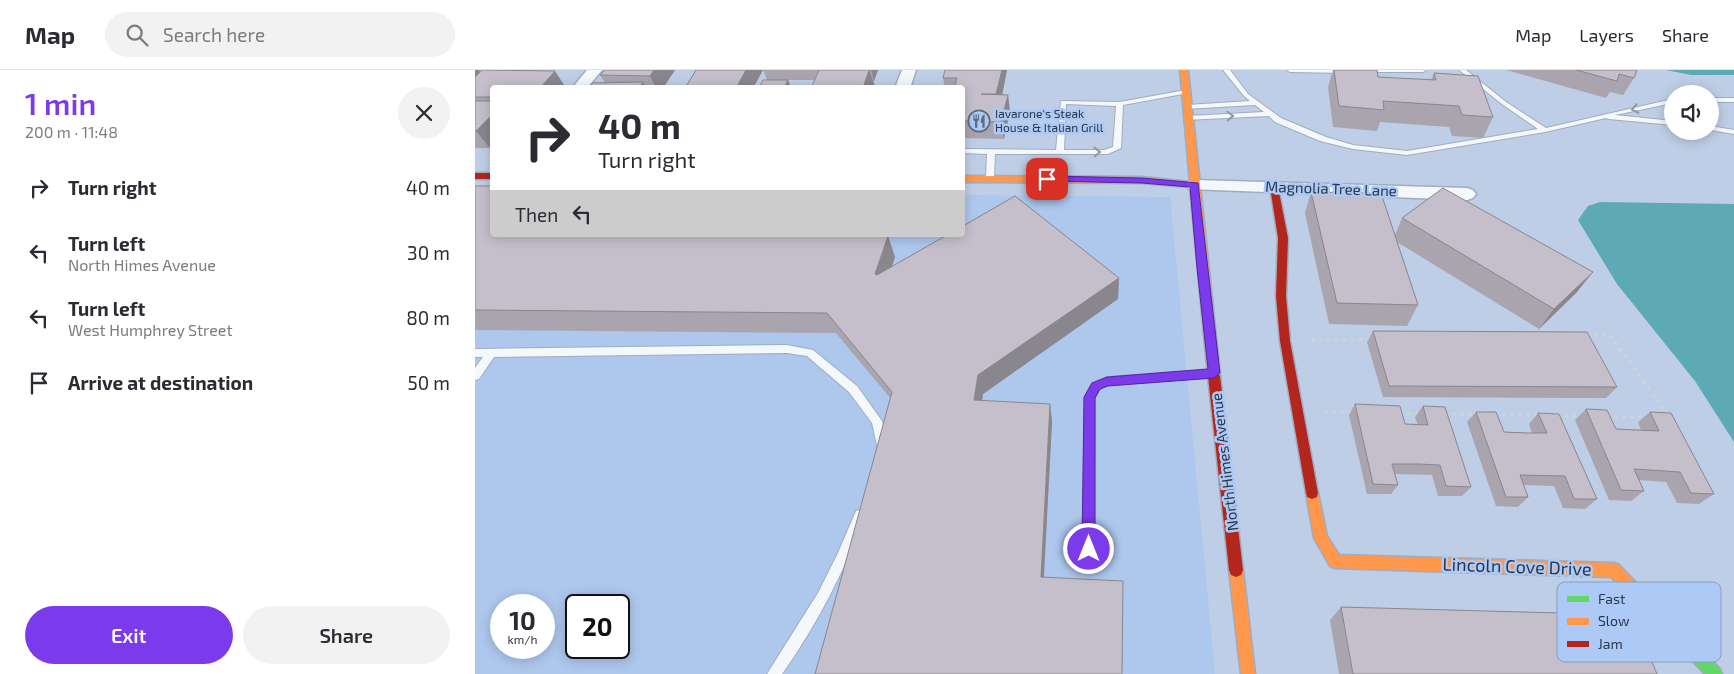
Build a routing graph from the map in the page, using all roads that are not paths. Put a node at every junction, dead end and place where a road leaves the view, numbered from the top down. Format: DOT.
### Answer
graph roads {
  1 [pos="595,70"];
  2 [pos="909,70"];
  3 [pos="1183,70"];
  4 [pos="1226,70"];
  5 [pos="1290,70"];
  6 [pos="1423,70"];
  7 [pos="1462,70"];
  8 [pos="582,85"];
  9 [pos="903,85"];
  10 [pos="1186,92"];
  11 [pos="1719,100"];
  12 [pos="1734,100"];
  13 [pos="1257,103"];
  14 [pos="1664,103"];
  15 [pos="1120,104"];
  16 [pos="1188,112"];
  17 [pos="1271,114"];
  18 [pos="1598,117"];
  19 [pos="1664,122"];
  20 [pos="1545,130"];
  21 [pos="1719,130"];
  22 [pos="1734,132"];
  23 [pos="965,152"];
  24 [pos="991,152"];
  25 [pos="1060,152"];
  26 [pos="475,176"];
  27 [pos="490,176"];
  28 [pos="990,178"];
  29 [pos="965,179"];
  30 [pos="1195,185"];
  31 [pos="1274,187"];
  32 [pos="1467,194"];
  33 [pos="475,353"];
  34 [pos="491,353"];
  35 [pos="1214,373"];
  36 [pos="475,376"];
  37 [pos="881,457"];
  38 [pos="863,507"];
  39 [pos="1089,549"];
  40 [pos="1626,582"];
  41 [pos="1703,662"];
  42 [pos="774,674"];
  43 [pos="1248,674"];
  44 [pos="1715,674"];
  1 -- 8 [label="street"];
  2 -- 9 [label="street"];
  3 -- 10 [label="street, North Himes Avenue"];
  4 -- 13 [label="lane"];
  5 -- 6 [label="lane"];
  7 -- 20 [label="lane"];
  10 -- 15 [label="lane"];
  10 -- 16 [label="street, North Himes Avenue"];
  11 -- 12 [label="lane"];
  13 -- 16 [label="lane"];
  13 -- 17 [label="lane"];
  14 -- 18 [label="lane, one-way"];
  25 -- 15 [label="lane, one-way"];
  15 -- 25 [label="lane"];
  16 -- 17 [label="lane, one-way"];
  16 -- 30 [label="street, North Himes Avenue"];
  17 -- 20 [label="lane"];
  18 -- 19 [label="lane"];
  18 -- 20 [label="lane"];
  21 -- 22 [label="lane"];
  23 -- 24 [label="lane"];
  24 -- 25 [label="lane"];
  24 -- 28 [label="lane"];
  26 -- 27 [label="street"];
  28 -- 29 [label="street"];
  28 -- 30 [label="street"];
  30 -- 31 [label="street, Magnolia Tree Lane"];
  30 -- 35 [label="street, North Himes Avenue"];
  31 -- 32 [label="street, Magnolia Tree Lane"];
  31 -- 40 [label="street, Lincoln Cove Drive"];
  33 -- 34 [label="lane"];
  34 -- 36 [label="lane"];
  34 -- 37 [label="lane"];
  35 -- 39 [label="lane"];
  35 -- 43 [label="street, North Himes Avenue"];
  38 -- 42 [label="lane"];
  41 -- 44 [label="street, Lincoln Cove Drive"];
}
